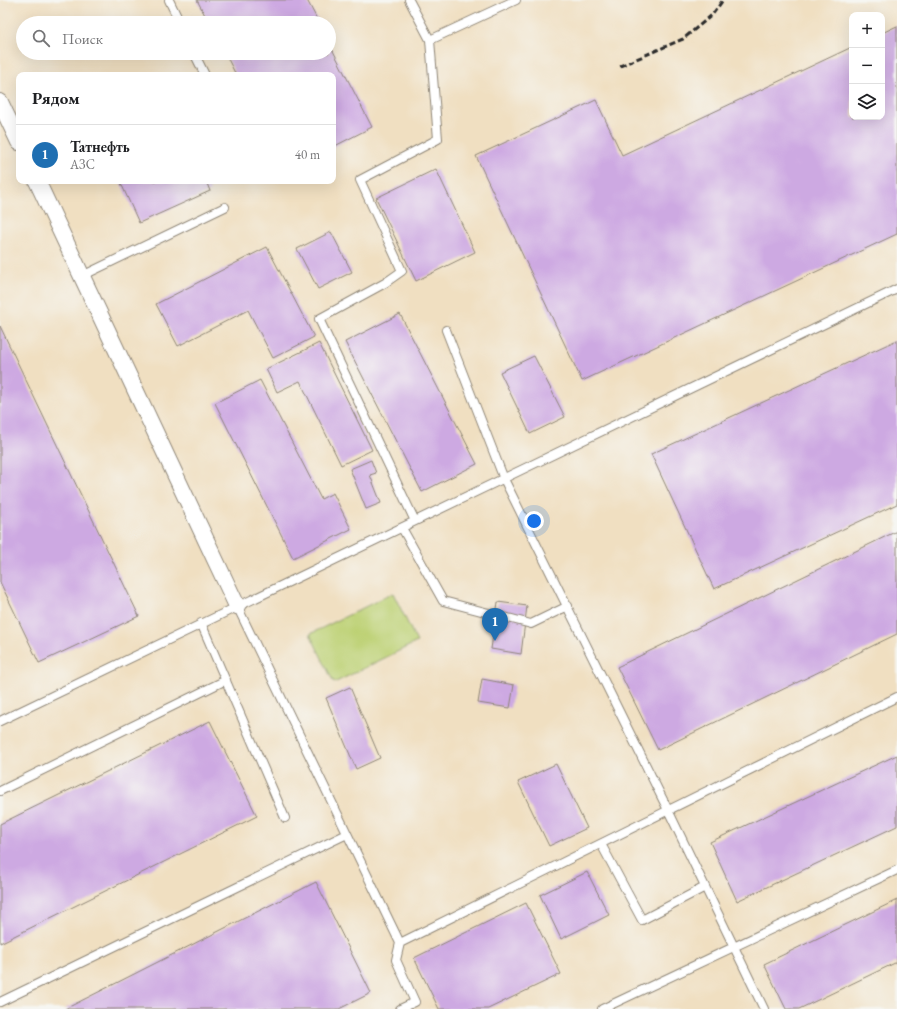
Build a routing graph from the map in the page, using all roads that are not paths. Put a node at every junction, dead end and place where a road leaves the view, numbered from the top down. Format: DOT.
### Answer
graph roads {
  1 [pos="169,0"];
  2 [pos="410,0"];
  3 [pos="516,0"];
  4 [pos="177,16"];
  5 [pos="430,40"];
  6 [pos="198,60"];
  7 [pos="204,72"];
  8 [pos="0,102"];
  9 [pos="16,136"];
  10 [pos="40,184"];
  11 [pos="225,207"];
  12 [pos="82,276"];
  13 [pos="897,289"];
  14 [pos="446,330"];
  15 [pos="504,479"];
  16 [pos="415,521"];
  17 [pos="402,528"];
  18 [pos="237,606"];
  19 [pos="568,606"];
  20 [pos="201,623"];
  21 [pos="226,680"];
  22 [pos="897,697"];
  23 [pos="0,721"];
  24 [pos="0,791"];
  25 [pos="668,810"];
  26 [pos="285,818"];
  27 [pos="347,834"];
  28 [pos="602,844"];
  29 [pos="897,870"];
  30 [pos="705,887"];
  31 [pos="400,943"];
  32 [pos="733,947"];
  33 [pos="0,1002"];
  34 [pos="400,1009"];
  35 [pos="602,1009"];
  36 [pos="764,1009"];
  1 -- 4 [label="lane"];
  2 -- 5 [label="lane"];
  3 -- 5 [label="lane"];
  5 -- 16 [label="lane"];
  6 -- 7 [label="lane"];
  8 -- 9 [label="street"];
  10 -- 12 [label="street"];
  11 -- 12 [label="lane"];
  12 -- 18 [label="street"];
  13 -- 15 [label="lane"];
  14 -- 15 [label="lane"];
  15 -- 16 [label="lane"];
  15 -- 19 [label="lane"];
  16 -- 17 [label="lane"];
  17 -- 18 [label="lane"];
  17 -- 19 [label="lane"];
  18 -- 20 [label="lane"];
  18 -- 27 [label="lane"];
  19 -- 25 [label="lane"];
  20 -- 21 [label="lane"];
  20 -- 23 [label="lane"];
  21 -- 24 [label="lane"];
  21 -- 26 [label="lane"];
  22 -- 25 [label="lane"];
  25 -- 28 [label="lane"];
  25 -- 30 [label="lane"];
  27 -- 31 [label="lane"];
  27 -- 33 [label="lane"];
  28 -- 30 [label="lane"];
  28 -- 31 [label="lane"];
  29 -- 32 [label="lane"];
  30 -- 32 [label="lane"];
  31 -- 34 [label="lane"];
  32 -- 35 [label="lane"];
  32 -- 36 [label="lane"];
}
